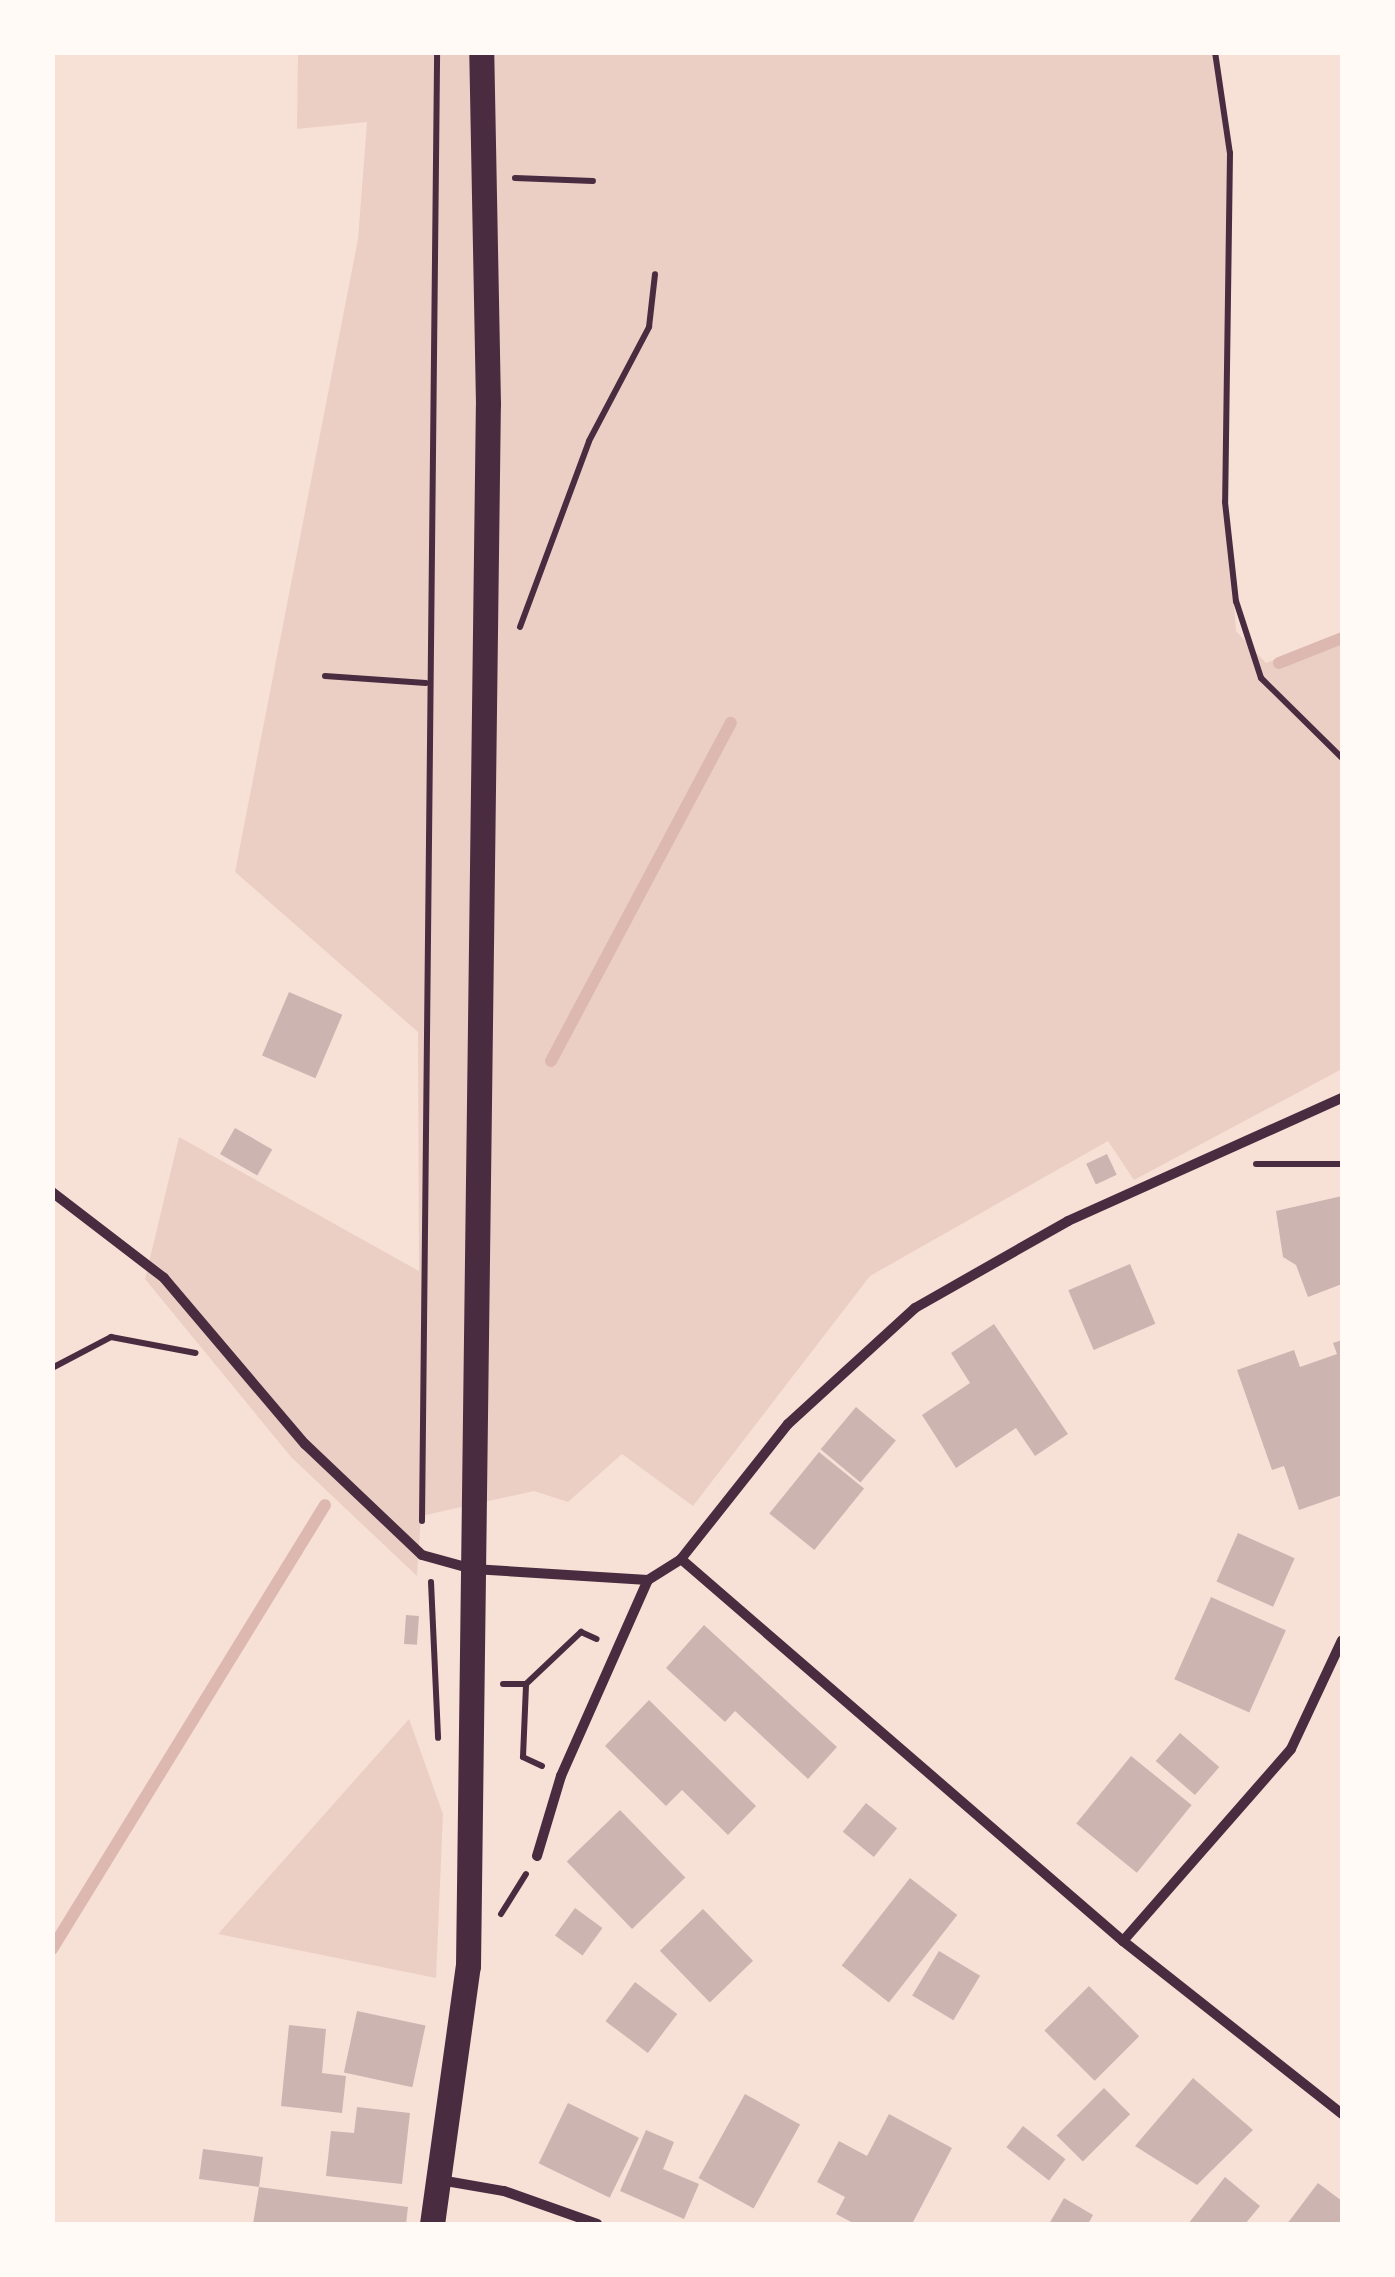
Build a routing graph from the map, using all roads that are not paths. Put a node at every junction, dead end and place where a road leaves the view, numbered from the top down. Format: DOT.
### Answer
graph roads {
  1 [pos="481,52"];
  2 [pos="1342,1098"];
  3 [pos="52,1192"];
  4 [pos="681,1559"];
  5 [pos="472,1569"];
  6 [pos="648,1580"];
  7 [pos="1342,1640"];
  8 [pos="537,1856"];
  9 [pos="1123,1941"];
  10 [pos="1342,2114"];
  11 [pos="439,2180"];
  12 [pos="432,2224"];
  13 [pos="597,2224"];
  1 -- 5 [label="main road"];
  2 -- 4 [label="street"];
  3 -- 5 [label="street"];
  4 -- 6 [label="street"];
  4 -- 9 [label="street"];
  5 -- 6 [label="street"];
  5 -- 11 [label="main road"];
  6 -- 8 [label="street"];
  7 -- 9 [label="street"];
  9 -- 10 [label="street"];
  11 -- 12 [label="main road"];
  11 -- 13 [label="street"];
}
